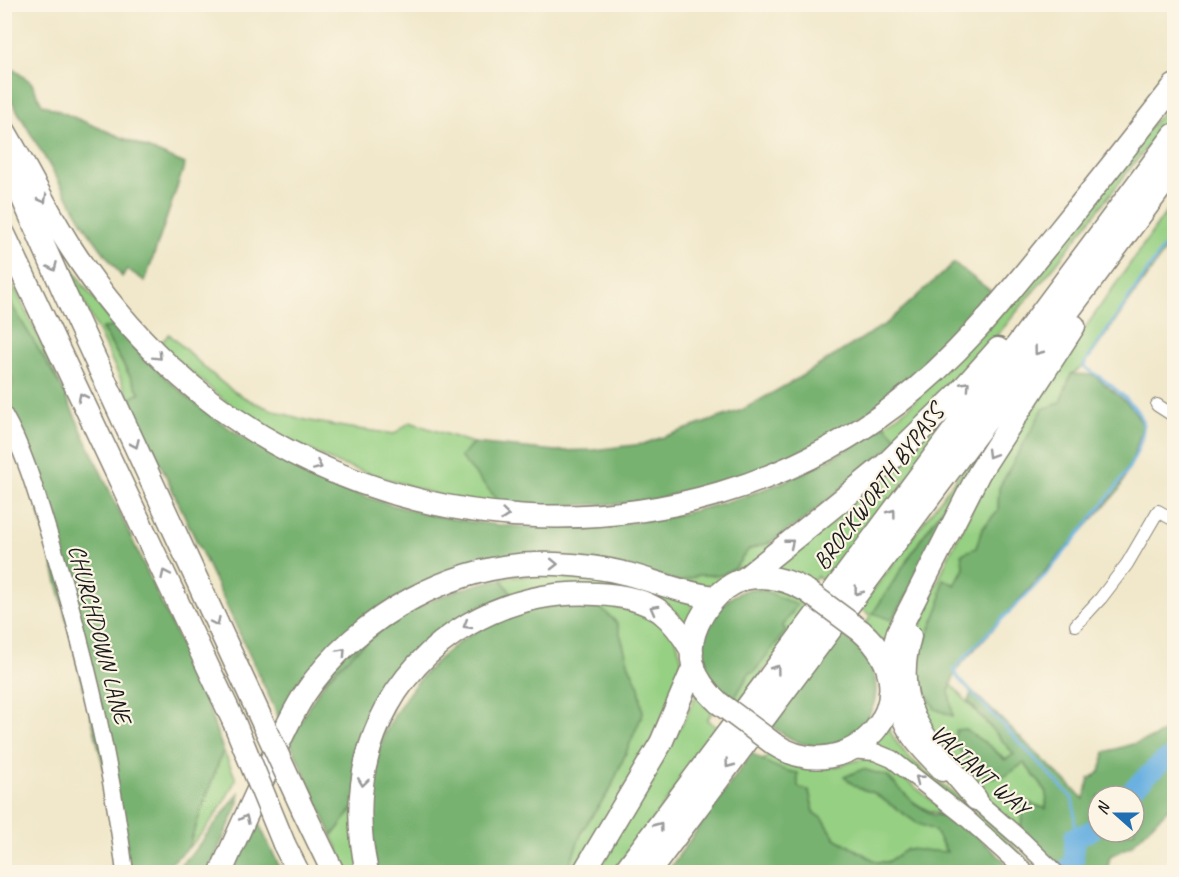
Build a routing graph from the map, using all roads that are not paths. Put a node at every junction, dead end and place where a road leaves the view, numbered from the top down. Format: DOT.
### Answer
graph roads {
  1 [pos="1174,86"];
  2 [pos="4,130"];
  3 [pos="1174,133"];
  4 [pos="4,156"];
  5 [pos="1174,170"];
  6 [pos="1174,178"];
  7 [pos="4,234"];
  8 [pos="1157,405"];
  9 [pos="4,415"];
  10 [pos="1174,416"];
  11 [pos="1174,520"];
  12 [pos="939,552"];
  13 [pos="744,579"];
  14 [pos="716,597"];
  15 [pos="1076,625"];
  16 [pos="693,658"];
  17 [pos="888,669"];
  18 [pos="892,691"];
  19 [pos="849,750"];
  20 [pos="976,799"];
  21 [pos="1051,869"];
  22 [pos="125,873"];
  23 [pos="221,873"];
  24 [pos="298,873"];
  25 [pos="333,873"];
  26 [pos="367,873"];
  27 [pos="584,873"];
  28 [pos="624,873"];
  29 [pos="649,873"];
  30 [pos="1026,873"];
  2 -- 1 [label="highway, one-way"];
  13 -- 3 [label="highway, one-way"];
  28 -- 3 [label="highway, BROCKWORTH BYPASS, one-way"];
  4 -- 25 [label="highway, one-way, bridge"];
  5 -- 29 [label="highway, BROCKWORTH BYPASS, one-way"];
  6 -- 12 [label="highway, one-way"];
  24 -- 7 [label="highway, one-way, bridge"];
  8 -- 10 [label="street"];
  9 -- 22 [label="street, CHURCHDOWN LANE"];
  11 -- 15 [label="street"];
  12 -- 17 [label="highway"];
  12 -- 20 [label="highway"];
  13 -- 14 [label="highway"];
  13 -- 17 [label="highway, bridge"];
  14 -- 16 [label="highway"];
  23 -- 14 [label="highway, one-way"];
  16 -- 19 [label="highway, bridge"];
  16 -- 26 [label="highway, one-way"];
  16 -- 27 [label="highway"];
  17 -- 18 [label="highway"];
  18 -- 19 [label="highway"];
  18 -- 20 [label="street, VALIANT WAY"];
  30 -- 19 [label="street, VALIANT WAY, one-way"];
  20 -- 21 [label="street, VALIANT WAY"];
}
